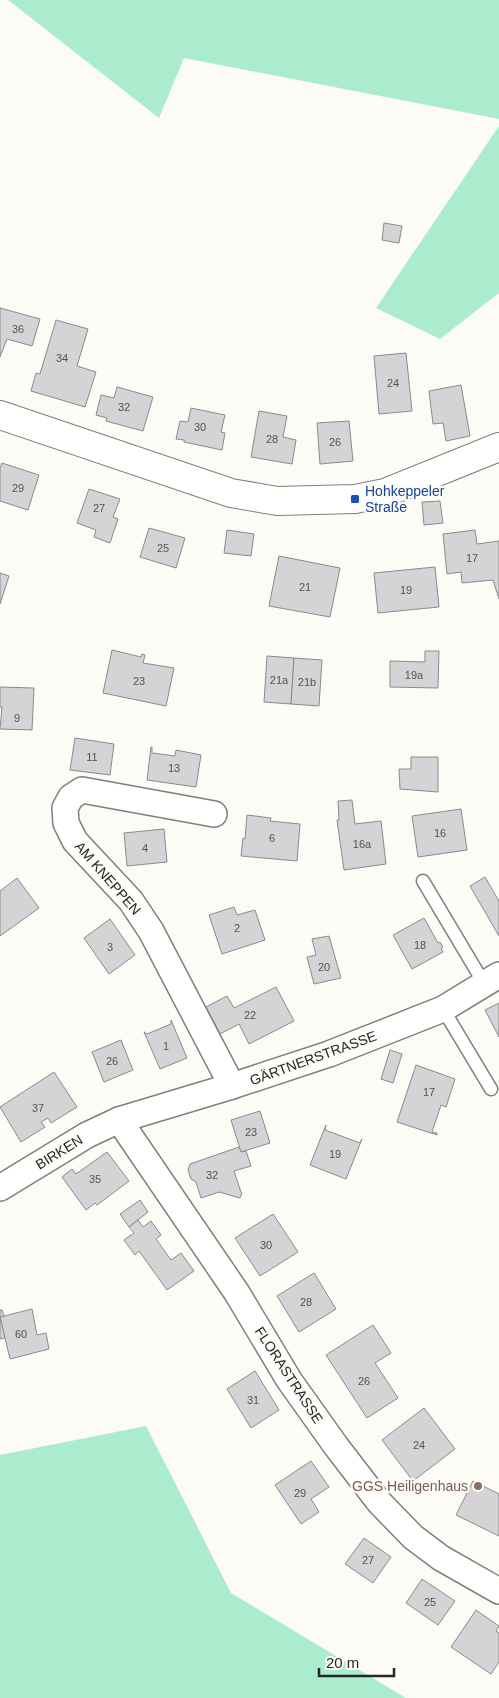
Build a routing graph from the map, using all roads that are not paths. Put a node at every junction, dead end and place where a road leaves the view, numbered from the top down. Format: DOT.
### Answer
graph roads {
  1 [pos="0,415"];
  2 [pos="499,447"];
  3 [pos="214,814"];
  4 [pos="423,880"];
  5 [pos="492,980"];
  6 [pos="442,1009"];
  7 [pos="232,1086"];
  8 [pos="490,1089"];
  9 [pos="119,1120"];
  10 [pos="0,1188"];
  11 [pos="499,1592"];
  1 -- 2 [label="street"];
  3 -- 7 [label="street, AM KNEPPEN"];
  4 -- 5 [label="lane"];
  5 -- 6 [label="street, GÄRTNERSTRASSE"];
  6 -- 7 [label="street, GÄRTNERSTRASSE"];
  6 -- 8 [label="lane"];
  7 -- 9 [label="street, GÄRTNERSTRASSE"];
  9 -- 10 [label="street, BIRKEN"];
  9 -- 11 [label="street, FLORASTRASSE"];
}
